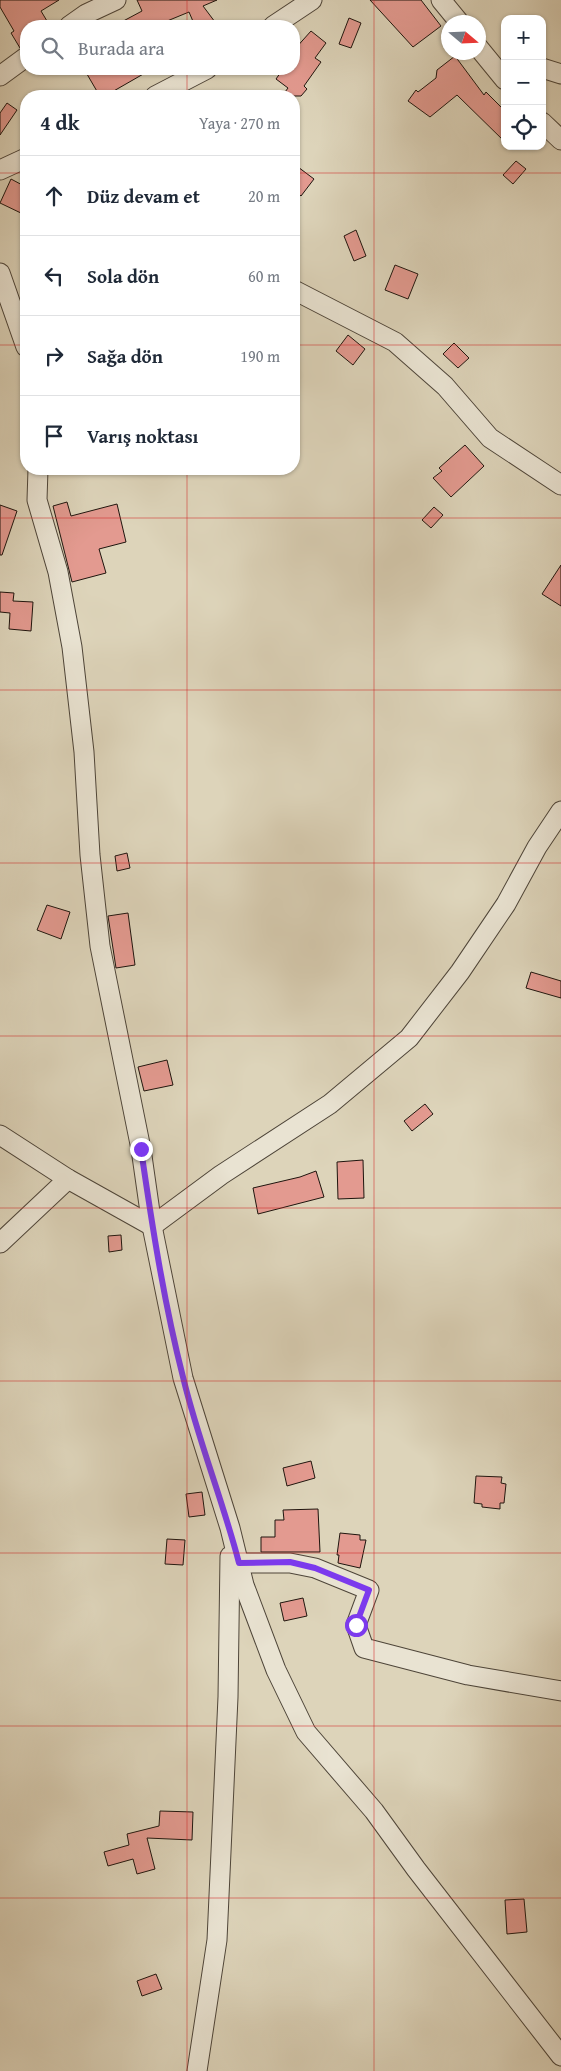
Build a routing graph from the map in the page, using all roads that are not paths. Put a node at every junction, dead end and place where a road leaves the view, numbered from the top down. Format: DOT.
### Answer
graph roads {
  1 [pos="116,0"];
  2 [pos="312,0"];
  3 [pos="441,0"];
  4 [pos="453,15"];
  5 [pos="78,20"];
  6 [pos="281,20"];
  7 [pos="486,56"];
  8 [pos="20,61"];
  9 [pos="546,69"];
  10 [pos="501,73"];
  11 [pos="561,74"];
  12 [pos="195,75"];
  13 [pos="0,76"];
  14 [pos="166,90"];
  15 [pos="546,126"];
  16 [pos="561,140"];
  17 [pos="2,283"];
  18 [pos="300,293"];
  19 [pos="20,331"];
  20 [pos="38,475"];
  21 [pos="561,485"];
  22 [pos="561,811"];
  23 [pos="0,1135"];
  24 [pos="68,1179"];
  25 [pos="152,1226"];
  26 [pos="0,1243"];
  27 [pos="230,1528"];
  28 [pos="239,1563"];
  29 [pos="561,1691"];
  30 [pos="561,2056"];
  31 [pos="197,2071"];
  1 -- 5 [label="street"];
  2 -- 6 [label="street"];
  3 -- 4 [label="street"];
  7 -- 10 [label="street"];
  8 -- 13 [label="street"];
  9 -- 11 [label="street"];
  12 -- 14 [label="street"];
  15 -- 16 [label="street"];
  17 -- 19 [label="street"];
  18 -- 21 [label="street"];
  20 -- 25 [label="street"];
  22 -- 25 [label="street"];
  23 -- 24 [label="street"];
  24 -- 25 [label="street"];
  24 -- 26 [label="street"];
  25 -- 27 [label="street"];
  27 -- 28 [label="street"];
  27 -- 31 [label="street"];
  28 -- 29 [label="street"];
  28 -- 30 [label="street"];
}
